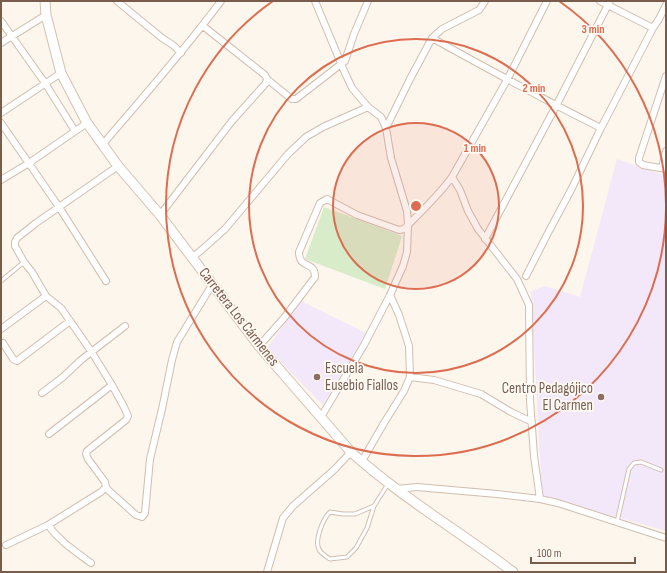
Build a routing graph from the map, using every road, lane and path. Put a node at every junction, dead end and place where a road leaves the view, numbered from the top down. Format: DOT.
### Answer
graph roads {
  1 [pos="45,1"];
  2 [pos="117,1"];
  3 [pos="221,1"];
  4 [pos="314,1"];
  5 [pos="368,1"];
  6 [pos="485,1"];
  7 [pos="547,1"];
  8 [pos="600,1"];
  9 [pos="609,3"];
  10 [pos="666,5"];
  11 [pos="46,15"];
  12 [pos="1,21"];
  13 [pos="202,26"];
  14 [pos="653,28"];
  15 [pos="11,37"];
  16 [pos="432,38"];
  17 [pos="1,43"];
  18 [pos="181,53"];
  19 [pos="342,64"];
  20 [pos="61,73"];
  21 [pos="666,76"];
  22 [pos="267,79"];
  23 [pos="507,80"];
  24 [pos="45,83"];
  25 [pos="556,106"];
  26 [pos="368,107"];
  27 [pos="1,113"];
  28 [pos="1,123"];
  29 [pos="86,123"];
  30 [pos="386,128"];
  31 [pos="601,128"];
  32 [pos="75,131"];
  33 [pos="103,144"];
  34 [pos="666,151"];
  35 [pos="29,163"];
  36 [pos="118,166"];
  37 [pos="664,168"];
  38 [pos="452,177"];
  39 [pos="1,180"];
  40 [pos="60,207"];
  41 [pos="160,215"];
  42 [pos="408,225"];
  43 [pos="485,239"];
  44 [pos="192,258"];
  45 [pos="24,262"];
  46 [pos="526,276"];
  47 [pos="1,281"];
  48 [pos="106,281"];
  49 [pos="212,284"];
  50 [pos="390,295"];
  51 [pos="46,296"];
  52 [pos="70,321"];
  53 [pos="125,326"];
  54 [pos="1,329"];
  55 [pos="3,343"];
  56 [pos="259,346"];
  57 [pos="91,351"];
  58 [pos="410,377"];
  59 [pos="112,385"];
  60 [pos="42,393"];
  61 [pos="321,418"];
  62 [pos="532,422"];
  63 [pos="49,434"];
  64 [pos="351,452"];
  65 [pos="362,461"];
  66 [pos="661,470"];
  67 [pos="389,483"];
  68 [pos="106,487"];
  69 [pos="397,489"];
  70 [pos="540,499"];
  71 [pos="374,506"];
  72 [pos="617,522"];
  73 [pos="48,525"];
  74 [pos="666,538"];
  75 [pos="6,545"];
  76 [pos="91,563"];
  77 [pos="267,572"];
  78 [pos="513,572"];
  1 -- 11 [label="main road, Carretera Los Cármenes"];
  2 -- 18 [label="street"];
  3 -- 13 [label="street"];
  4 -- 19 [label="street"];
  5 -- 19 [label="street"];
  6 -- 16 [label="street"];
  7 -- 23 [label="street"];
  8 -- 9 [label="street"];
  9 -- 14 [label="street"];
  9 -- 25 [label="street"];
  10 -- 14 [label="street"];
  11 -- 15 [label="street"];
  11 -- 20 [label="main road, Carretera Los Cármenes"];
  12 -- 15 [label="street"];
  13 -- 18 [label="street"];
  13 -- 22 [label="street"];
  14 -- 31 [label="street"];
  15 -- 17 [label="street"];
  15 -- 24 [label="street"];
  16 -- 23 [label="street"];
  16 -- 30 [label="street"];
  18 -- 33 [label="street"];
  19 -- 22 [label="street"];
  19 -- 26 [label="street"];
  20 -- 24 [label="street"];
  20 -- 29 [label="main road, Carretera Los Cármenes"];
  21 -- 37 [label="street"];
  22 -- 41 [label="street"];
  23 -- 25 [label="street"];
  23 -- 38 [label="street"];
  24 -- 27 [label="street"];
  24 -- 32 [label="street"];
  25 -- 31 [label="street"];
  25 -- 43 [label="street"];
  26 -- 30 [label="street"];
  26 -- 44 [label="street"];
  28 -- 35 [label="street"];
  29 -- 32 [label="street"];
  29 -- 33 [label="main road, Carretera Los Cármenes"];
  30 -- 42 [label="street"];
  31 -- 46 [label="street"];
  32 -- 35 [label="street"];
  33 -- 36 [label="main road, Carretera Los Cármenes"];
  34 -- 37 [label="street"];
  35 -- 39 [label="street"];
  35 -- 40 [label="street"];
  36 -- 40 [label="street"];
  36 -- 41 [label="main road, Carretera Los Cármenes"];
  38 -- 42 [label="street"];
  38 -- 43 [label="street"];
  40 -- 45 [label="street"];
  40 -- 48 [label="street"];
  41 -- 44 [label="main road, Carretera Los Cármenes"];
  42 -- 50 [label="street"];
  42 -- 56 [label="street"];
  43 -- 62 [label="street"];
  44 -- 49 [label="main road, Carretera Los Cármenes"];
  45 -- 47 [label="lane"];
  45 -- 51 [label="street"];
  49 -- 56 [label="main road, Carretera Los Cármenes"];
  49 -- 68 [label="street"];
  50 -- 58 [label="street"];
  50 -- 61 [label="street"];
  51 -- 52 [label="street"];
  51 -- 54 [label="street"];
  52 -- 55 [label="street"];
  52 -- 57 [label="street"];
  53 -- 57 [label="street"];
  56 -- 61 [label="main road, Carretera Los Cármenes"];
  57 -- 59 [label="street"];
  57 -- 60 [label="street"];
  58 -- 62 [label="street"];
  58 -- 65 [label="street"];
  59 -- 63 [label="street"];
  59 -- 68 [label="street"];
  61 -- 64 [label="main road, Carretera Los Cármenes"];
  62 -- 70 [label="street"];
  64 -- 65 [label="main road, Carretera Los Cármenes"];
  64 -- 77 [label="street"];
  65 -- 67 [label="main road, Carretera Los Cármenes"];
  66 -- 72 [label="lane"];
  67 -- 69 [label="main road, Carretera Los Cármenes"];
  67 -- 71 [label="lane"];
  68 -- 73 [label="street"];
  69 -- 70 [label="street"];
  69 -- 78 [label="main road, Carretera Los Cármenes"];
  70 -- 72 [label="street"];
  71 -- 71 [label="lane"];
  72 -- 74 [label="street"];
  73 -- 75 [label="street"];
  73 -- 76 [label="street"];
}
